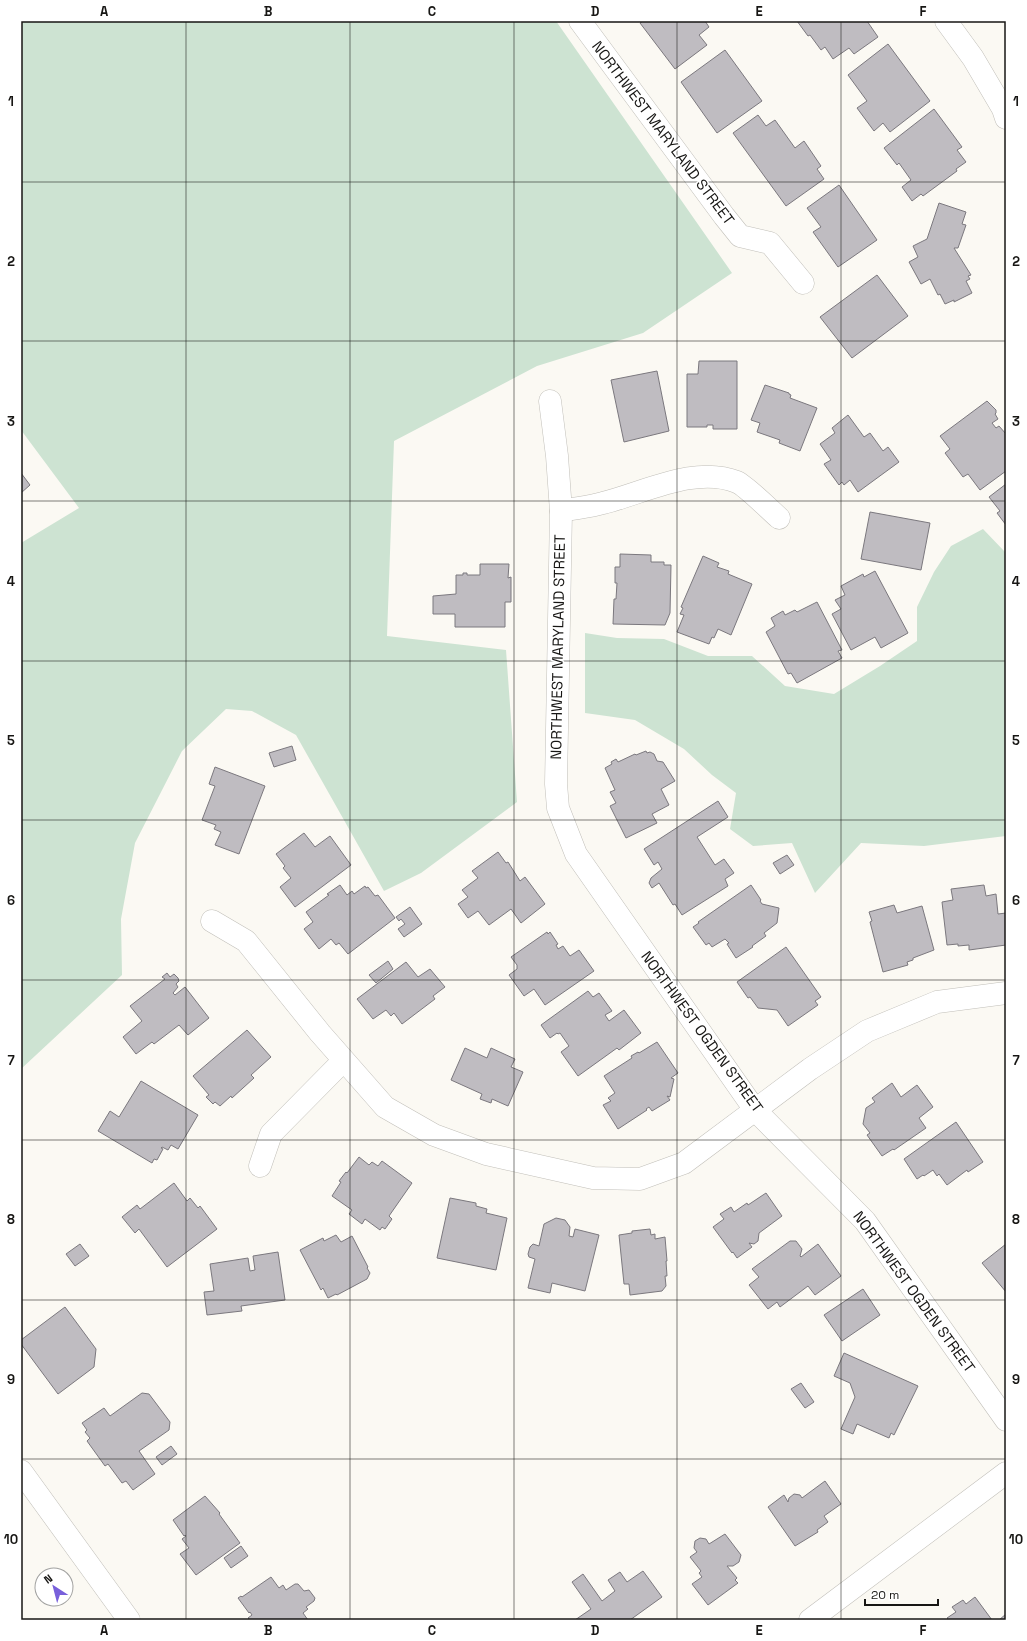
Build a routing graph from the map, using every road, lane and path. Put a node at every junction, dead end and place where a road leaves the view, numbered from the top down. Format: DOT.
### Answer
graph roads {
  1 [pos="580,21"];
  2 [pos="946,21"];
  3 [pos="1006,118"];
  4 [pos="803,283"];
  5 [pos="550,401"];
  6 [pos="561,511"];
  7 [pos="779,518"];
  8 [pos="597,884"];
  9 [pos="212,920"];
  10 [pos="1006,993"];
  11 [pos="343,1061"];
  12 [pos="756,1110"];
  13 [pos="260,1166"];
  14 [pos="1006,1420"];
  15 [pos="21,1470"];
  16 [pos="1006,1473"];
  17 [pos="129,1620"];
  18 [pos="810,1620"];
  1 -- 4 [label="street, NORTHWEST MARYLAND STREET"];
  2 -- 3 [label="street"];
  5 -- 6 [label="street, NORTHWEST MARYLAND STREET"];
  6 -- 7 [label="street"];
  6 -- 8 [label="street, NORTHWEST MARYLAND STREET"];
  8 -- 12 [label="street, NORTHWEST OGDEN STREET"];
  9 -- 11 [label="street"];
  10 -- 12 [label="street"];
  11 -- 12 [label="street"];
  11 -- 13 [label="street"];
  12 -- 14 [label="street, NORTHWEST OGDEN STREET"];
  15 -- 17 [label="street"];
  16 -- 18 [label="street"];
}
